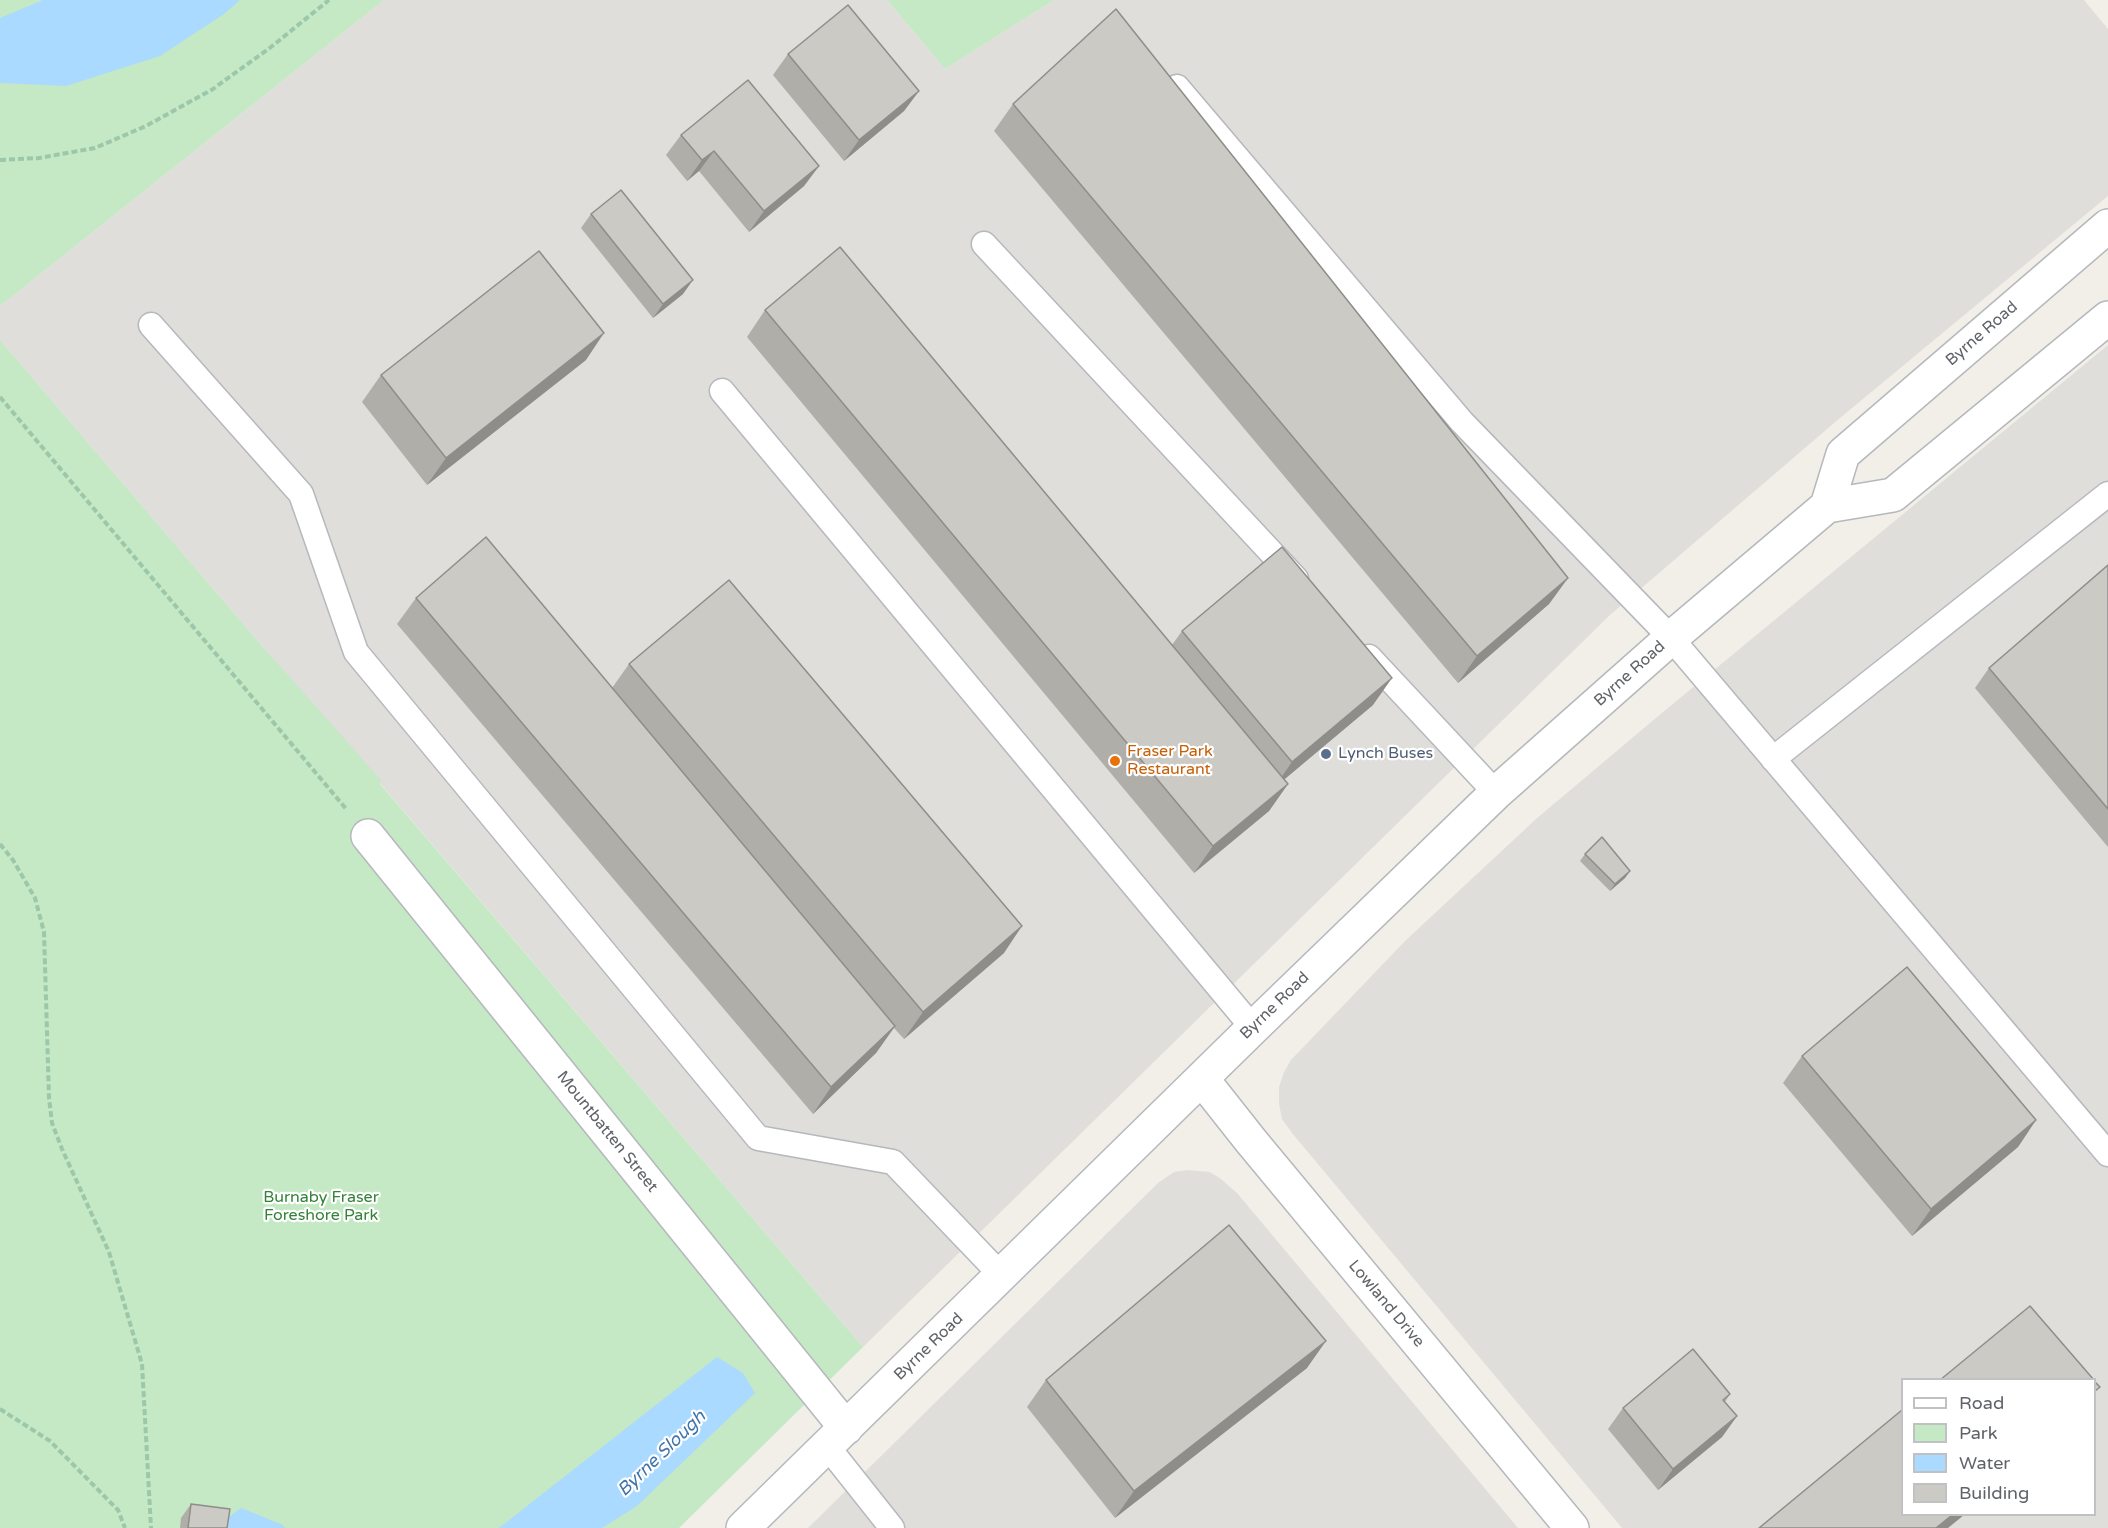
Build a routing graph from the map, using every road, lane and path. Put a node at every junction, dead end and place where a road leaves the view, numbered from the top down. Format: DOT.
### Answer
graph roads {
  1 [pos="328,0"];
  2 [pos="1177,87"];
  3 [pos="0,160"];
  4 [pos="2108,226"];
  5 [pos="984,244"];
  6 [pos="2108,318"];
  7 [pos="151,325"];
  8 [pos="722,391"];
  9 [pos="0,397"];
  10 [pos="2108,494"];
  11 [pos="1827,506"];
  12 [pos="1315,599"];
  13 [pos="1671,638"];
  14 [pos="1356,642"];
  15 [pos="1773,759"];
  16 [pos="1496,793"];
  17 [pos="368,836"];
  18 [pos="0,844"];
  19 [pos="1253,1028"];
  20 [pos="1202,1079"];
  21 [pos="2108,1155"];
  22 [pos="1002,1276"];
  23 [pos="0,1409"];
  24 [pos="836,1437"];
  25 [pos="125,1528"];
  26 [pos="151,1528"];
  27 [pos="743,1528"];
  28 [pos="892,1528"];
  29 [pos="1572,1528"];
  1 -- 3 [label="path"];
  2 -- 13 [label="lane"];
  4 -- 11 [label="street, Byrne Road"];
  5 -- 12 [label="lane"];
  6 -- 11 [label="street"];
  7 -- 22 [label="lane"];
  8 -- 19 [label="lane"];
  9 -- 17 [label="path"];
  10 -- 15 [label="lane"];
  11 -- 13 [label="street, Byrne Road"];
  13 -- 15 [label="lane"];
  13 -- 16 [label="street, Byrne Road"];
  14 -- 16 [label="lane"];
  15 -- 21 [label="lane"];
  16 -- 19 [label="street, Byrne Road"];
  17 -- 24 [label="street, Mountbatten Street"];
  18 -- 26 [label="path"];
  19 -- 20 [label="street, Byrne Road"];
  20 -- 22 [label="street, Byrne Road"];
  20 -- 29 [label="street, Lowland Drive"];
  22 -- 24 [label="street, Byrne Road"];
  23 -- 25 [label="path"];
  24 -- 27 [label="street, Byrne Road"];
  24 -- 28 [label="lane"];
}
